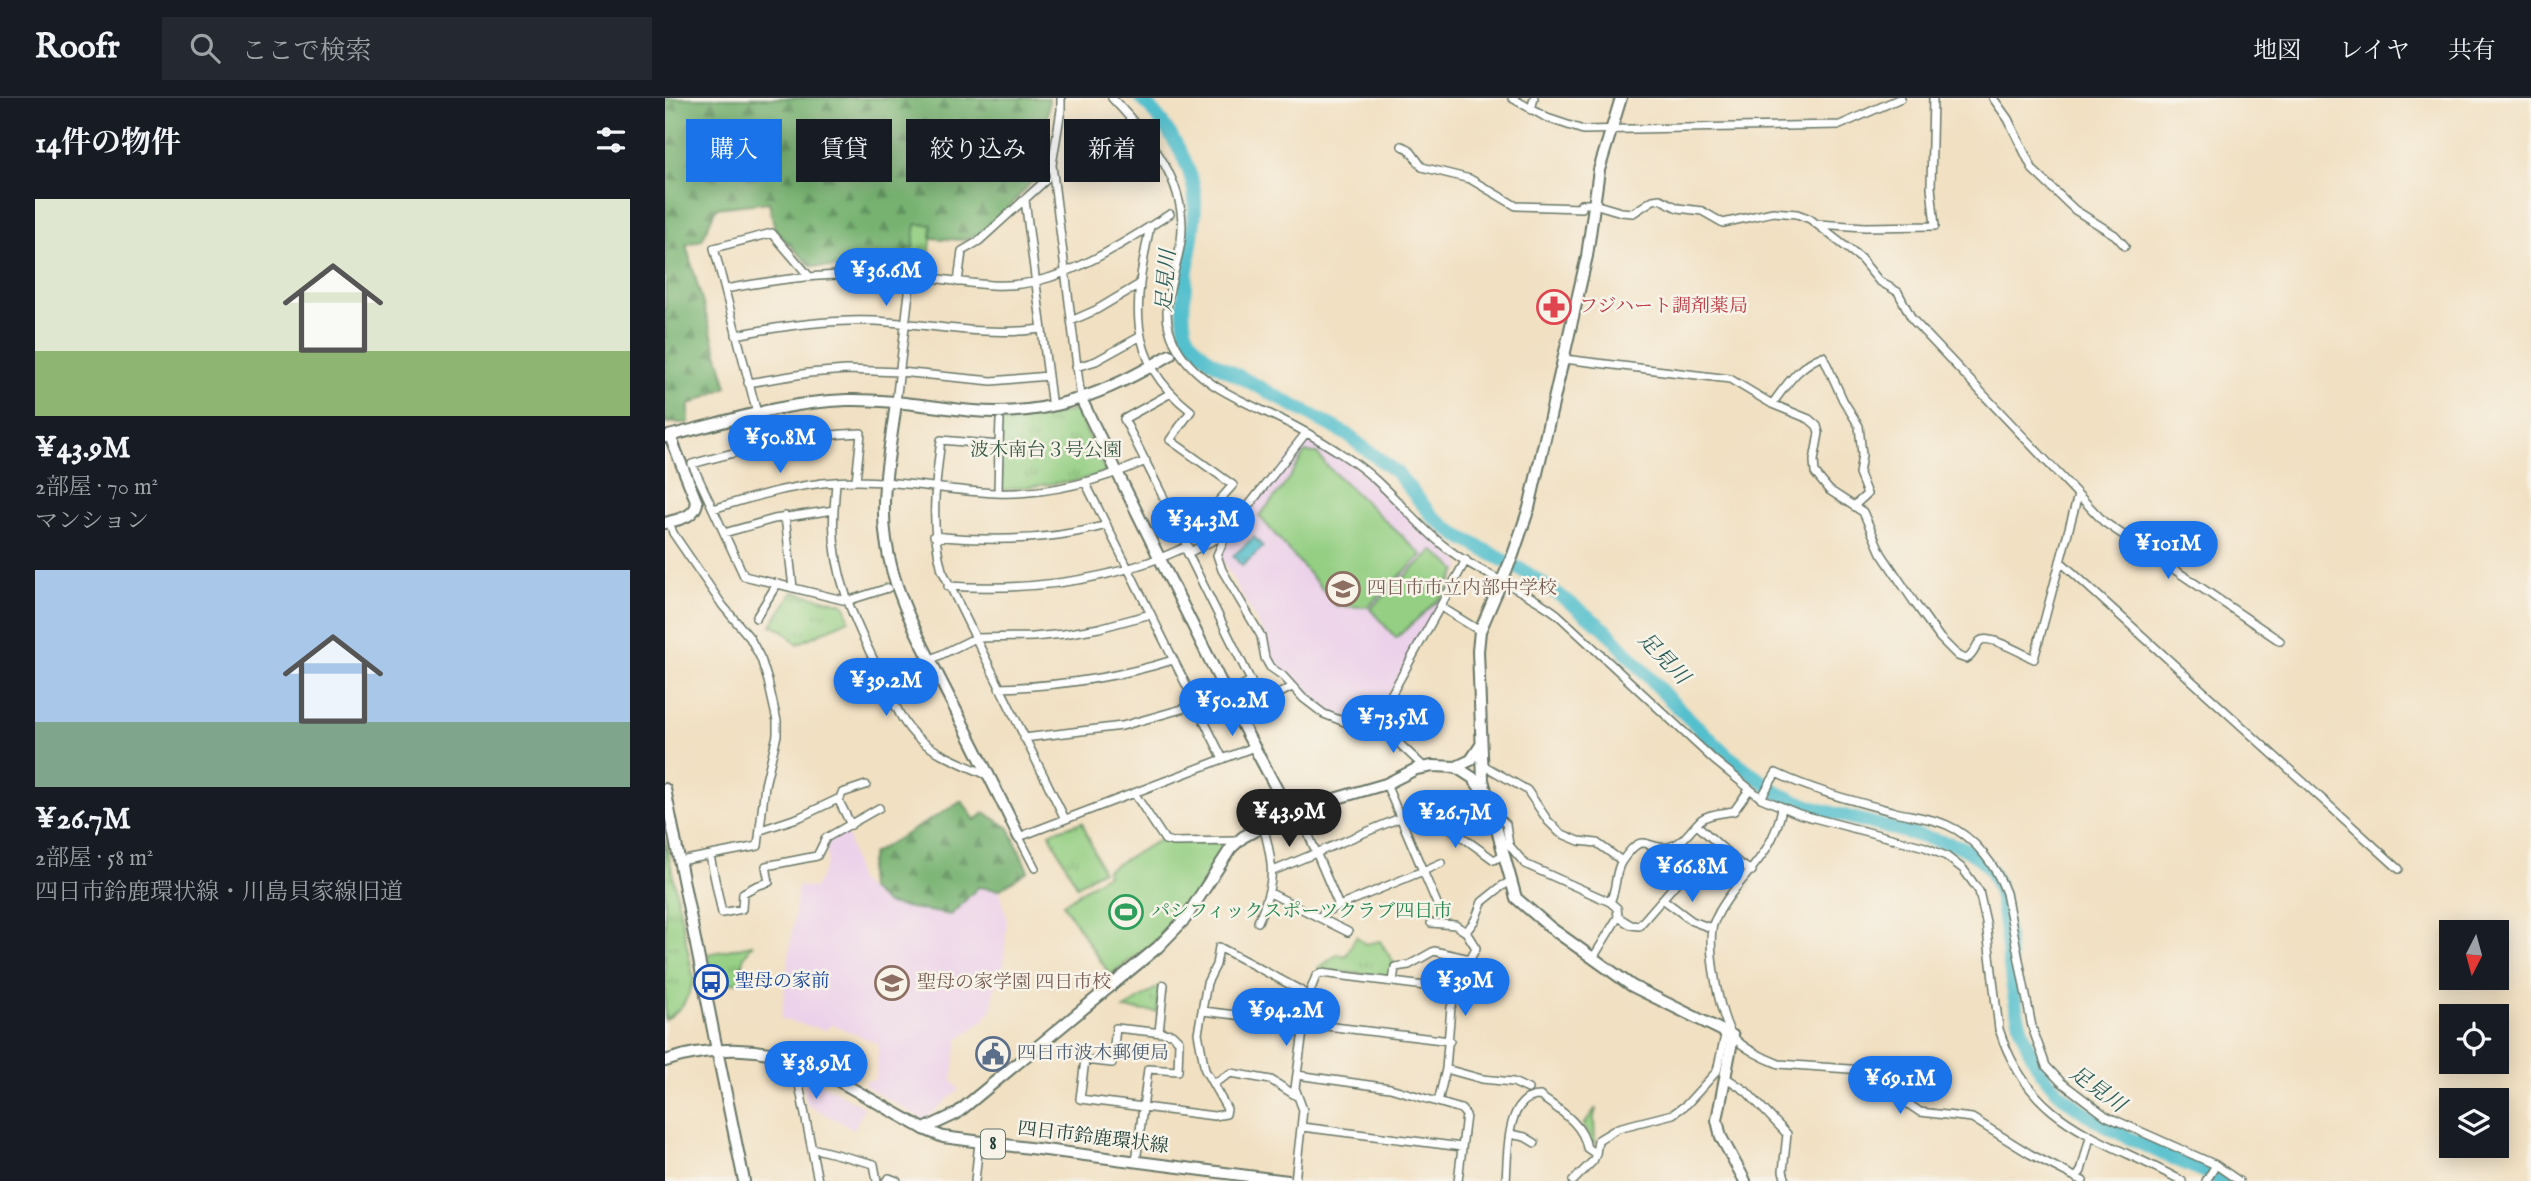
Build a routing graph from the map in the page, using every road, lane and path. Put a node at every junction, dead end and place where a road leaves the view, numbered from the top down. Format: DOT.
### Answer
graph roads {
  1 [pos="1061,98"];
  2 [pos="1112,98"];
  3 [pos="1512,98"];
  4 [pos="1534,98"];
  5 [pos="1621,98"];
  6 [pos="1901,98"];
  7 [pos="1933,98"];
  8 [pos="1993,98"];
  9 [pos="1531,110"];
  10 [pos="1610,130"];
  11 [pos="1402,146"];
  12 [pos="1044,182"];
  13 [pos="1025,200"];
  14 [pos="1594,204"];
  15 [pos="1170,214"];
  16 [pos="1816,223"];
  17 [pos="1150,226"];
  18 [pos="2125,246"];
  19 [pos="1065,274"];
  20 [pos="808,275"];
  21 [pos="911,276"];
  22 [pos="958,282"];
  23 [pos="1035,282"];
  24 [pos="1138,285"];
  25 [pos="725,289"];
  26 [pos="1071,321"];
  27 [pos="906,323"];
  28 [pos="1041,328"];
  29 [pos="736,335"];
  30 [pos="1140,336"];
  31 [pos="1170,355"];
  32 [pos="1564,359"];
  33 [pos="1151,366"];
  34 [pos="1076,367"];
  35 [pos="900,372"];
  36 [pos="1048,376"];
  37 [pos="748,383"];
  38 [pos="1171,393"];
  39 [pos="1081,399"];
  40 [pos="1051,400"];
  41 [pos="896,402"];
  42 [pos="1772,404"];
  43 [pos="756,412"];
  44 [pos="1000,421"];
  45 [pos="1306,433"];
  46 [pos="667,437"];
  47 [pos="765,444"];
  48 [pos="999,445"];
  49 [pos="1146,461"];
  50 [pos="1118,472"];
  51 [pos="856,481"];
  52 [pos="836,482"];
  53 [pos="886,482"];
  54 [pos="1085,482"];
  55 [pos="935,488"];
  56 [pos="998,493"];
  57 [pos="2078,495"];
  58 [pos="1855,505"];
  59 [pos="713,509"];
  60 [pos="834,510"];
  61 [pos="785,516"];
  62 [pos="667,522"];
  63 [pos="1107,525"];
  64 [pos="1179,528"];
  65 [pos="724,533"];
  66 [pos="1227,533"];
  67 [pos="934,536"];
  68 [pos="1189,549"];
  69 [pos="1161,558"];
  70 [pos="1466,560"];
  71 [pos="2060,561"];
  72 [pos="1129,569"];
  73 [pos="1501,581"];
  74 [pos="777,584"];
  75 [pos="948,586"];
  76 [pos="793,587"];
  77 [pos="888,588"];
  78 [pos="847,601"];
  79 [pos="1441,607"];
  80 [pos="1151,614"];
  81 [pos="756,618"];
  82 [pos="1480,631"];
  83 [pos="975,638"];
  84 [pos="2280,641"];
  85 [pos="930,660"];
  86 [pos="1173,660"];
  87 [pos="1292,687"];
  88 [pos="999,688"];
  89 [pos="1227,693"];
  90 [pos="1196,705"];
  91 [pos="1237,715"];
  92 [pos="1376,726"];
  93 [pos="1024,738"];
  94 [pos="1483,742"];
  95 [pos="1254,747"];
  96 [pos="1223,759"];
  97 [pos="1483,765"];
  98 [pos="1424,766"];
  99 [pos="1456,767"];
  100 [pos="989,776"];
  101 [pos="1386,784"];
  102 [pos="866,785"];
  103 [pos="665,789"];
  104 [pos="1749,790"];
  105 [pos="1134,793"];
  106 [pos="1762,797"];
  107 [pos="1489,800"];
  108 [pos="839,801"];
  109 [pos="879,808"];
  110 [pos="1782,808"];
  111 [pos="1293,811"];
  112 [pos="1400,818"];
  113 [pos="1065,819"];
  114 [pos="851,825"];
  115 [pos="1697,825"];
  116 [pos="1263,826"];
  117 [pos="761,830"];
  118 [pos="1019,837"];
  119 [pos="1238,841"];
  120 [pos="1504,849"];
  121 [pos="1316,853"];
  122 [pos="710,856"];
  123 [pos="680,861"];
  124 [pos="1622,861"];
  125 [pos="1441,863"];
  126 [pos="1035,869"];
  127 [pos="2399,869"];
  128 [pos="1423,870"];
  129 [pos="1273,871"];
  130 [pos="1752,871"];
  131 [pos="1687,874"];
  132 [pos="1510,882"];
  133 [pos="1270,893"];
  134 [pos="1664,900"];
  135 [pos="1610,902"];
  136 [pos="1339,906"];
  137 [pos="1438,906"];
  138 [pos="1323,914"];
  139 [pos="1618,917"];
  140 [pos="1258,922"];
  141 [pos="1431,923"];
  142 [pos="1711,928"];
  143 [pos="1347,932"];
  144 [pos="1466,932"];
  145 [pos="1593,958"];
  146 [pos="1470,959"];
  147 [pos="1393,982"];
  148 [pos="1164,985"];
  149 [pos="1457,990"];
  150 [pos="1308,997"];
  151 [pos="1203,1011"];
  152 [pos="1303,1024"];
  153 [pos="1159,1032"];
  154 [pos="1729,1034"];
  155 [pos="1450,1041"];
  156 [pos="717,1050"];
  157 [pos="794,1059"];
  158 [pos="665,1061"];
  159 [pos="1446,1069"];
  160 [pos="1297,1075"];
  161 [pos="1725,1077"];
  162 [pos="1214,1083"];
  163 [pos="1528,1089"];
  164 [pos="1299,1098"];
  165 [pos="1437,1102"];
  166 [pos="1143,1106"];
  167 [pos="1301,1127"];
  168 [pos="924,1129"];
  169 [pos="1510,1134"];
  170 [pos="2090,1137"];
  171 [pos="979,1142"];
  172 [pos="1535,1143"];
  173 [pos="1462,1147"];
  174 [pos="811,1148"];
  175 [pos="1595,1154"];
  176 [pos="1136,1162"];
  177 [pos="2215,1165"];
  178 [pos="2080,1180"];
  179 [pos="744,1181"];
  180 [pos="818,1181"];
  181 [pos="877,1181"];
  182 [pos="886,1181"];
  183 [pos="897,1181"];
  184 [pos="975,1181"];
  185 [pos="1288,1181"];
  186 [pos="1295,1181"];
  187 [pos="1458,1181"];
  188 [pos="1506,1181"];
  189 [pos="1573,1181"];
  190 [pos="1745,1181"];
  191 [pos="1786,1181"];
  192 [pos="2182,1181"];
  193 [pos="2206,1181"];
  194 [pos="2239,1181"];
  1 -- 19 [label="street"];
  2 -- 45 [label="street"];
  3 -- 9 [label="street"];
  4 -- 9 [label="street"];
  5 -- 10 [label="street"];
  6 -- 10 [label="street"];
  7 -- 16 [label="street"];
  8 -- 18 [label="street"];
  9 -- 10 [label="street"];
  10 -- 14 [label="street"];
  11 -- 14 [label="street"];
  12 -- 13 [label="street"];
  13 -- 22 [label="street"];
  13 -- 23 [label="street"];
  14 -- 16 [label="street"];
  14 -- 32 [label="street"];
  15 -- 17 [label="street"];
  16 -- 57 [label="street"];
  17 -- 19 [label="street"];
  17 -- 24 [label="street"];
  19 -- 23 [label="street"];
  19 -- 26 [label="street"];
  20 -- 21 [label="street"];
  20 -- 25 [label="street"];
  20 -- 25 [label="street"];
  21 -- 22 [label="street"];
  21 -- 27 [label="street"];
  22 -- 23 [label="street"];
  23 -- 28 [label="street"];
  24 -- 26 [label="street"];
  24 -- 30 [label="street"];
  25 -- 29 [label="street"];
  26 -- 34 [label="street"];
  27 -- 28 [label="street"];
  27 -- 29 [label="street"];
  27 -- 35 [label="street"];
  28 -- 36 [label="street"];
  29 -- 37 [label="street"];
  30 -- 33 [label="street"];
  30 -- 34 [label="street"];
  31 -- 33 [label="street"];
  32 -- 42 [label="street"];
  32 -- 73 [label="street"];
  33 -- 38 [label="street"];
  33 -- 39 [label="street"];
  34 -- 39 [label="street"];
  35 -- 36 [label="street"];
  35 -- 37 [label="street"];
  35 -- 41 [label="street"];
  36 -- 40 [label="street"];
  37 -- 43 [label="street"];
  38 -- 49 [label="street"];
  38 -- 64 [label="street"];
  39 -- 41 [label="street"];
  39 -- 50 [label="street"];
  41 -- 43 [label="street"];
  41 -- 53 [label="street"];
  42 -- 58 [label="street"];
  42 -- 58 [label="street"];
  43 -- 46 [label="street"];
  43 -- 47 [label="street"];
  44 -- 48 [label="street"];
  45 -- 66 [label="street"];
  45 -- 70 [label="street"];
  46 -- 62 [label="street"];
  47 -- 51 [label="street"];
  47 -- 59 [label="street"];
  48 -- 55 [label="street"];
  48 -- 56 [label="street"];
  49 -- 50 [label="street"];
  49 -- 64 [label="street"];
  50 -- 54 [label="street"];
  50 -- 69 [label="street"];
  51 -- 52 [label="street"];
  51 -- 53 [label="street"];
  52 -- 59 [label="street"];
  52 -- 60 [label="street"];
  53 -- 55 [label="street"];
  53 -- 85 [label="street"];
  54 -- 56 [label="street"];
  54 -- 63 [label="street"];
  55 -- 56 [label="street"];
  55 -- 67 [label="street"];
  57 -- 71 [label="street"];
  57 -- 84 [label="street"];
  58 -- 71 [label="street"];
  59 -- 65 [label="street"];
  60 -- 61 [label="street"];
  60 -- 78 [label="street"];
  61 -- 65 [label="street"];
  61 -- 76 [label="street"];
  62 -- 117 [label="street"];
  63 -- 67 [label="street"];
  63 -- 72 [label="street"];
  64 -- 68 [label="street"];
  65 -- 74 [label="street"];
  66 -- 68 [label="street"];
  66 -- 87 [label="street"];
  67 -- 75 [label="street"];
  68 -- 69 [label="street"];
  68 -- 89 [label="street"];
  69 -- 72 [label="street"];
  69 -- 89 [label="street"];
  70 -- 73 [label="street"];
  70 -- 79 [label="street"];
  71 -- 127 [label="street"];
  72 -- 75 [label="street"];
  72 -- 80 [label="street"];
  73 -- 82 [label="street"];
  73 -- 104 [label="street"];
  74 -- 76 [label="street"];
  74 -- 81 [label="street"];
  75 -- 83 [label="street"];
  76 -- 78 [label="street"];
  77 -- 78 [label="street"];
  78 -- 100 [label="street"];
  79 -- 82 [label="street"];
  79 -- 92 [label="street"];
  80 -- 83 [label="street"];
  80 -- 86 [label="street"];
  82 -- 94 [label="street"];
  83 -- 85 [label="street"];
  83 -- 88 [label="street"];
  85 -- 100 [label="street"];
  86 -- 88 [label="street"];
  86 -- 90 [label="street"];
  87 -- 91 [label="street"];
  87 -- 92 [label="street"];
  88 -- 93 [label="street"];
  89 -- 91 [label="street"];
  90 -- 93 [label="street"];
  90 -- 96 [label="street"];
  91 -- 95 [label="street"];
  92 -- 98 [label="street"];
  93 -- 113 [label="street"];
  94 -- 97 [label="street"];
  94 -- 99 [label="street"];
  95 -- 96 [label="street"];
  95 -- 111 [label="street"];
  96 -- 105 [label="street"];
  97 -- 107 [label="street"];
  97 -- 124 [label="street"];
  98 -- 99 [label="street"];
  98 -- 101 [label="street"];
  99 -- 107 [label="street"];
  100 -- 118 [label="street"];
  101 -- 111 [label="street"];
  101 -- 112 [label="street"];
  102 -- 108 [label="street"];
  103 -- 123 [label="street"];
  104 -- 106 [label="street"];
  104 -- 115 [label="street"];
  105 -- 113 [label="street"];
  105 -- 119 [label="street"];
  106 -- 110 [label="street"];
  106 -- 177 [label="street"];
  107 -- 120 [label="street"];
  108 -- 114 [label="street"];
  108 -- 117 [label="street"];
  109 -- 114 [label="street"];
  110 -- 130 [label="street"];
  110 -- 170 [label="street"];
  111 -- 116 [label="street"];
  111 -- 121 [label="street"];
  112 -- 120 [label="street"];
  112 -- 121 [label="street"];
  112 -- 128 [label="street"];
  113 -- 118 [label="street"];
  114 -- 122 [label="street"];
  115 -- 124 [label="street"];
  115 -- 130 [label="street"];
  116 -- 119 [label="street"];
  116 -- 129 [label="street"];
  117 -- 122 [label="street"];
  118 -- 126 [label="street"];
  119 -- 168 [label="street"];
  120 -- 132 [label="street"];
  120 -- 135 [label="street"];
  121 -- 129 [label="street"];
  121 -- 136 [label="street"];
  122 -- 123 [label="street"];
  123 -- 156 [label="street"];
  124 -- 135 [label="street"];
  125 -- 128 [label="street"];
  128 -- 136 [label="street"];
  128 -- 137 [label="street"];
  129 -- 133 [label="street"];
  130 -- 142 [label="street"];
  131 -- 134 [label="street"];
  132 -- 144 [label="street"];
  132 -- 145 [label="street"];
  133 -- 140 [label="street"];
  133 -- 143 [label="street"];
  134 -- 139 [label="street"];
  134 -- 142 [label="street"];
  135 -- 139 [label="street"];
  136 -- 138 [label="street"];
  139 -- 145 [label="street"];
  141 -- 144 [label="street"];
  142 -- 154 [label="street"];
  144 -- 146 [label="street"];
  145 -- 154 [label="street"];
  146 -- 147 [label="street"];
  146 -- 149 [label="street"];
  147 -- 149 [label="street"];
  147 -- 150 [label="street"];
  148 -- 153 [label="street"];
  149 -- 155 [label="street"];
  150 -- 151 [label="street"];
  150 -- 152 [label="street"];
  151 -- 152 [label="street"];
  151 -- 162 [label="street"];
  152 -- 155 [label="street"];
  152 -- 160 [label="street"];
  153 -- 166 [label="street"];
  153 -- 166 [label="street"];
  154 -- 161 [label="street"];
  154 -- 175 [label="street"];
  154 -- 178 [label="street"];
  155 -- 159 [label="street"];
  156 -- 157 [label="street, 四日市鈴鹿環状線 / 8"];
  156 -- 158 [label="street, 四日市鈴鹿環状線"];
  156 -- 179 [label="street"];
  157 -- 168 [label="street, 四日市鈴鹿環状線 / 8"];
  157 -- 174 [label="street"];
  159 -- 163 [label="street"];
  159 -- 165 [label="street"];
  160 -- 164 [label="street"];
  160 -- 165 [label="street"];
  161 -- 190 [label="street"];
  161 -- 191 [label="street"];
  162 -- 164 [label="street"];
  162 -- 166 [label="street"];
  164 -- 167 [label="street"];
  165 -- 173 [label="street"];
  166 -- 176 [label="street"];
  167 -- 173 [label="street"];
  167 -- 186 [label="street"];
  168 -- 171 [label="street, 四日市鈴鹿環状線 / 8"];
  169 -- 172 [label="street"];
  169 -- 175 [label="street"];
  169 -- 188 [label="street"];
  170 -- 178 [label="street"];
  170 -- 192 [label="street"];
  171 -- 176 [label="street, 四日市鈴鹿環状線 / 8"];
  171 -- 184 [label="street"];
  173 -- 187 [label="street"];
  174 -- 180 [label="street"];
  174 -- 181 [label="street"];
  175 -- 189 [label="street"];
  176 -- 185 [label="street, 四日市鈴鹿環状線 / 8"];
  177 -- 193 [label="street"];
  177 -- 194 [label="street"];
  182 -- 183 [label="street"];
}
